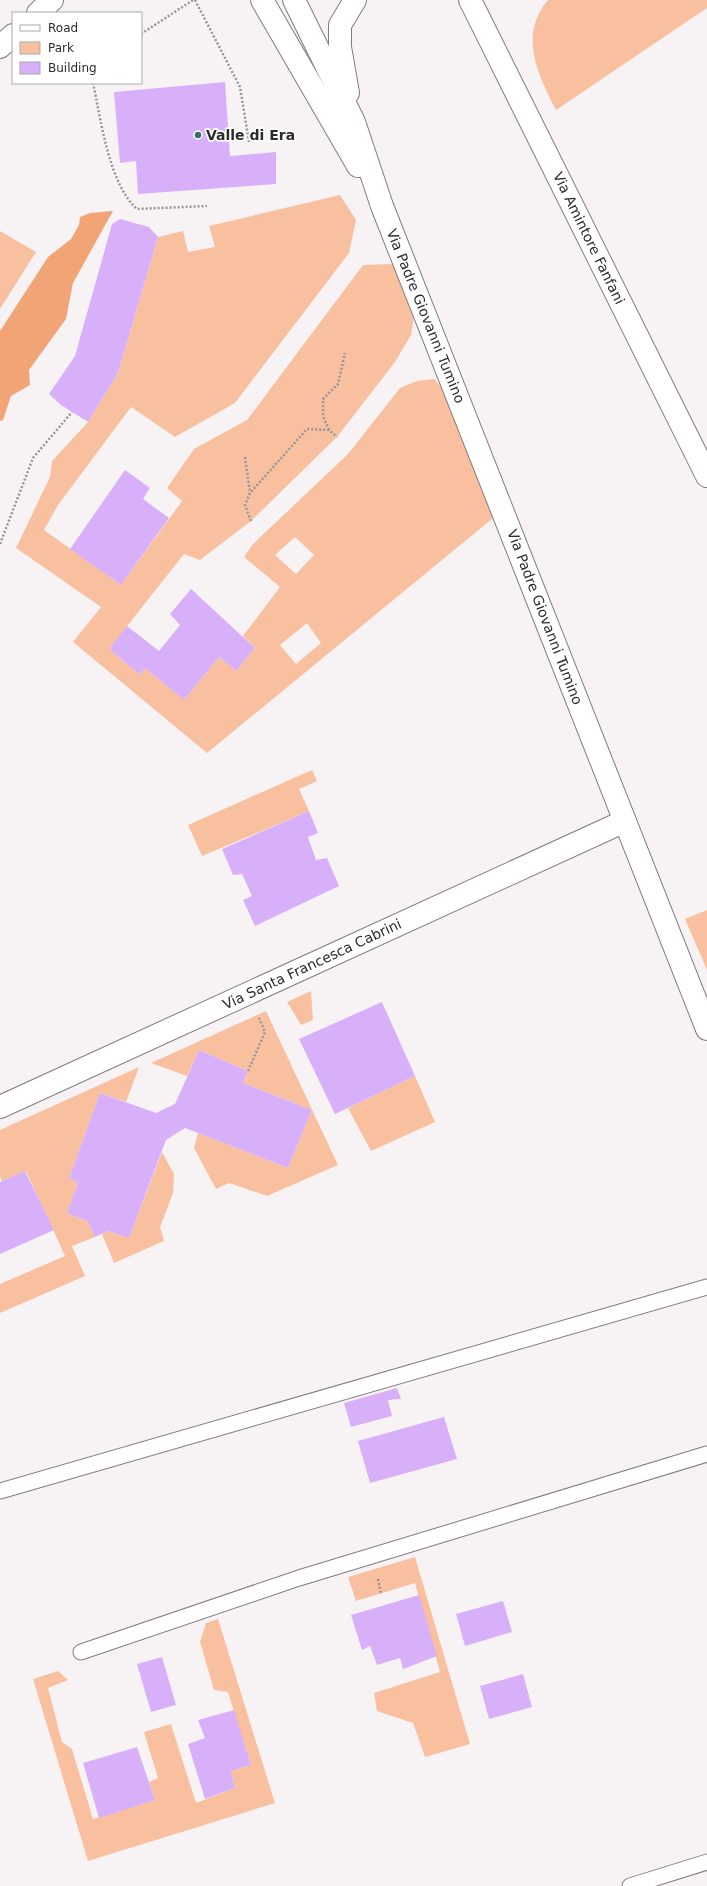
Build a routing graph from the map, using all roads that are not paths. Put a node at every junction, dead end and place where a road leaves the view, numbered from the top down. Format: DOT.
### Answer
graph roads {
  1 [pos="52,0"];
  2 [pos="262,0"];
  3 [pos="294,0"];
  4 [pos="355,0"];
  5 [pos="470,0"];
  6 [pos="39,12"];
  7 [pos="12,36"];
  8 [pos="0,47"];
  9 [pos="354,122"];
  10 [pos="382,206"];
  11 [pos="707,476"];
  12 [pos="625,821"];
  13 [pos="707,1029"];
  14 [pos="0,1107"];
  15 [pos="707,1287"];
  16 [pos="707,1454"];
  17 [pos="0,1491"];
  18 [pos="81,1652"];
  19 [pos="707,1862"];
  20 [pos="630,1886"];
  1 -- 6 [label="street"];
  2 -- 10 [label="street"];
  3 -- 9 [label="street"];
  4 -- 9 [label="street"];
  5 -- 11 [label="street, Via Amintore Fanfani"];
  7 -- 8 [label="street"];
  9 -- 10 [label="street"];
  10 -- 12 [label="street, Via Padre Giovanni Tumino"];
  12 -- 13 [label="street, Via Padre Giovanni Tumino"];
  12 -- 14 [label="street, Via Santa Francesca Cabrini"];
  15 -- 17 [label="lane"];
  16 -- 18 [label="lane"];
  19 -- 20 [label="lane"];
}
